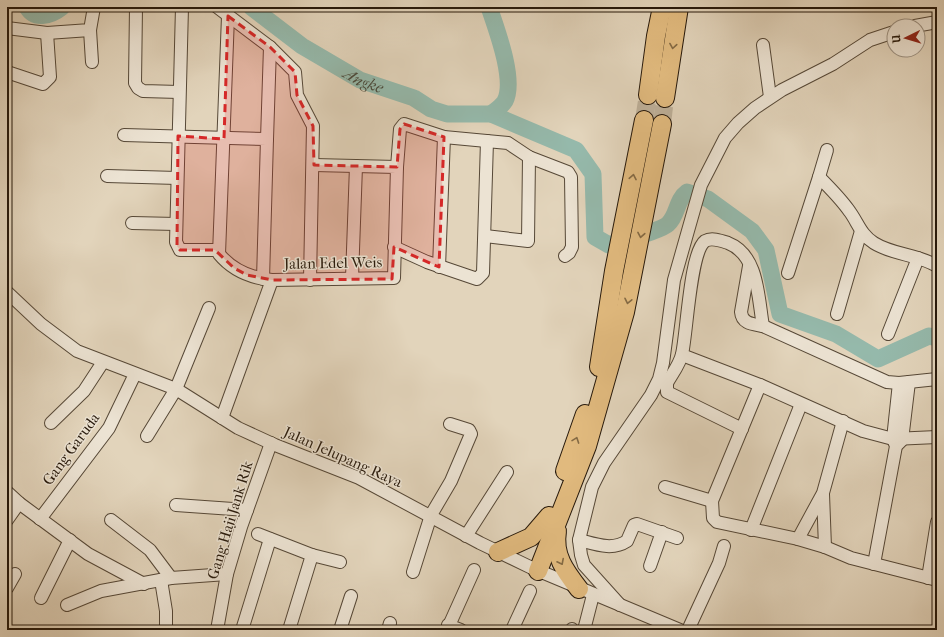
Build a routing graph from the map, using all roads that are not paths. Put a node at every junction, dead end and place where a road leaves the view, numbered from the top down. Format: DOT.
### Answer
graph roads {
  1 [pos="94,7"];
  2 [pos="136,7"];
  3 [pos="182,7"];
  4 [pos="217,7"];
  5 [pos="662,7"];
  6 [pos="679,7"];
  7 [pos="228,16"];
  8 [pos="937,22"];
  9 [pos="926,24"];
  10 [pos="7,28"];
  11 [pos="90,30"];
  12 [pos="47,33"];
  13 [pos="886,35"];
  14 [pos="763,45"];
  15 [pos="270,47"];
  16 [pos="92,62"];
  17 [pos="7,72"];
  18 [pos="180,92"];
  19 [pos="770,97"];
  20 [pos="644,120"];
  21 [pos="662,124"];
  22 [pos="124,135"];
  23 [pos="178,136"];
  24 [pos="224,138"];
  25 [pos="444,138"];
  26 [pos="267,139"];
  27 [pos="487,141"];
  28 [pos="827,150"];
  29 [pos="529,157"];
  30 [pos="314,165"];
  31 [pos="356,166"];
  32 [pos="397,167"];
  33 [pos="107,176"];
  34 [pos="819,177"];
  35 [pos="177,178"];
  36 [pos="132,223"];
  37 [pos="176,224"];
  38 [pos="861,231"];
  39 [pos="485,236"];
  40 [pos="394,247"];
  41 [pos="219,250"];
  42 [pos="565,256"];
  43 [pos="918,258"];
  44 [pos="750,262"];
  45 [pos="937,266"];
  46 [pos="439,267"];
  47 [pos="788,273"];
  48 [pos="352,278"];
  49 [pos="267,280"];
  50 [pos="310,280"];
  51 [pos="7,292"];
  52 [pos="208,308"];
  53 [pos="837,314"];
  54 [pos="763,326"];
  55 [pos="888,334"];
  56 [pos="682,355"];
  57 [pos="103,362"];
  58 [pos="134,374"];
  59 [pos="937,379"];
  60 [pos="904,383"];
  61 [pos="760,385"];
  62 [pos="176,389"];
  63 [pos="801,404"];
  64 [pos="222,418"];
  65 [pos="843,421"];
  66 [pos="51,423"];
  67 [pos="450,424"];
  68 [pos="742,429"];
  69 [pos="147,436"];
  70 [pos="937,437"];
  71 [pos="897,442"];
  72 [pos="271,443"];
  73 [pos="508,472"];
  74 [pos="665,487"];
  75 [pos="7,492"];
  76 [pos="823,492"];
  77 [pos="712,501"];
  78 [pos="19,503"];
  79 [pos="176,505"];
  80 [pos="247,510"];
  81 [pos="554,513"];
  82 [pos="431,515"];
  83 [pos="40,519"];
  84 [pos="7,520"];
  85 [pos="111,520"];
  86 [pos="937,522"];
  87 [pos="751,530"];
  88 [pos="662,532"];
  89 [pos="258,534"];
  90 [pos="466,536"];
  91 [pos="677,538"];
  92 [pos="270,539"];
  93 [pos="798,539"];
  94 [pos="70,540"];
  95 [pos="579,540"];
  96 [pos="724,546"];
  97 [pos="825,547"];
  98 [pos="498,552"];
  99 [pos="312,555"];
  100 [pos="340,562"];
  101 [pos="874,564"];
  102 [pos="650,566"];
  103 [pos="474,570"];
  104 [pos="534,570"];
  105 [pos="413,572"];
  106 [pos="15,574"];
  107 [pos="227,574"];
  108 [pos="166,579"];
  109 [pos="932,579"];
  110 [pos="144,584"];
  111 [pos="7,588"];
  112 [pos="530,591"];
  113 [pos="586,592"];
  114 [pos="351,596"];
  115 [pos="40,598"];
  116 [pos="67,605"];
  117 [pos="623,608"];
  118 [pos="448,627"];
  119 [pos="166,630"];
  120 [pos="217,630"];
  121 [pos="242,630"];
  122 [pos="289,630"];
  123 [pos="340,630"];
  124 [pos="461,630"];
  125 [pos="512,630"];
  126 [pos="584,630"];
  127 [pos="680,630"];
  128 [pos="688,630"];
  1 -- 11 [label="street"];
  2 -- 18 [label="street"];
  3 -- 18 [label="street"];
  4 -- 7 [label="street"];
  6 -- 5 [label="highway, one-way"];
  7 -- 15 [label="street"];
  7 -- 24 [label="street"];
  8 -- 9 [label="street"];
  10 -- 12 [label="street"];
  11 -- 12 [label="street"];
  11 -- 16 [label="street"];
  12 -- 17 [label="street"];
  13 -- 19 [label="street"];
  14 -- 19 [label="street"];
  15 -- 26 [label="street"];
  15 -- 30 [label="street"];
  18 -- 23 [label="street"];
  19 -- 95 [label="street"];
  81 -- 20 [label="highway, one-way"];
  21 -- 81 [label="highway, one-way"];
  22 -- 23 [label="street"];
  23 -- 24 [label="street"];
  23 -- 35 [label="street"];
  24 -- 26 [label="street"];
  24 -- 41 [label="street"];
  25 -- 27 [label="street"];
  25 -- 32 [label="street, Jalan Edel Weis"];
  25 -- 46 [label="street"];
  26 -- 49 [label="street"];
  27 -- 29 [label="street"];
  27 -- 39 [label="street"];
  28 -- 34 [label="street"];
  29 -- 39 [label="street"];
  29 -- 42 [label="street"];
  30 -- 31 [label="street"];
  30 -- 50 [label="street"];
  31 -- 32 [label="street"];
  31 -- 48 [label="street"];
  32 -- 40 [label="street, Jalan Edel Weis"];
  33 -- 35 [label="street"];
  34 -- 38 [label="street"];
  34 -- 47 [label="street"];
  35 -- 37 [label="street"];
  36 -- 37 [label="street"];
  37 -- 41 [label="street"];
  38 -- 43 [label="street"];
  38 -- 53 [label="street"];
  39 -- 46 [label="street"];
  40 -- 46 [label="street"];
  40 -- 48 [label="street, Jalan Edel Weis"];
  41 -- 49 [label="street"];
  43 -- 45 [label="street"];
  43 -- 55 [label="street"];
  44 -- 54 [label="street"];
  44 -- 54 [label="street"];
  44 -- 56 [label="street"];
  48 -- 50 [label="street, Jalan Edel Weis"];
  49 -- 50 [label="street, Jalan Edel Weis"];
  49 -- 64 [label="street, Jalan Edel Weis"];
  51 -- 57 [label="street, Jalan Jelupang Raya"];
  52 -- 62 [label="street"];
  54 -- 60 [label="street"];
  56 -- 61 [label="street"];
  56 -- 68 [label="street"];
  57 -- 58 [label="street, Jalan Jelupang Raya"];
  57 -- 66 [label="street"];
  58 -- 62 [label="street, Jalan Jelupang Raya"];
  58 -- 83 [label="street, Gang Garuda"];
  59 -- 60 [label="street"];
  60 -- 71 [label="street"];
  61 -- 63 [label="street"];
  61 -- 68 [label="street"];
  62 -- 64 [label="street, Jalan Jelupang Raya"];
  62 -- 69 [label="street"];
  63 -- 65 [label="street"];
  63 -- 87 [label="street"];
  64 -- 72 [label="street, Jalan Jelupang Raya"];
  65 -- 71 [label="street"];
  65 -- 76 [label="street"];
  67 -- 82 [label="street"];
  68 -- 77 [label="street"];
  70 -- 71 [label="street"];
  71 -- 101 [label="street"];
  72 -- 80 [label="street, Gang Haji Jank Rik"];
  72 -- 82 [label="street, Jalan Jelupang Raya"];
  73 -- 90 [label="street"];
  74 -- 77 [label="street"];
  75 -- 78 [label="street"];
  76 -- 93 [label="street"];
  76 -- 97 [label="street"];
  77 -- 87 [label="street"];
  78 -- 83 [label="street"];
  78 -- 84 [label="street"];
  79 -- 80 [label="street"];
  80 -- 107 [label="street, Gang Haji Jank Rik"];
  81 -- 98 [label="highway"];
  81 -- 104 [label="highway"];
  81 -- 113 [label="highway, one-way"];
  82 -- 90 [label="street, Jalan Jelupang Raya"];
  82 -- 105 [label="street"];
  83 -- 94 [label="street"];
  85 -- 108 [label="street"];
  86 -- 109 [label="street"];
  87 -- 93 [label="street"];
  88 -- 91 [label="street"];
  88 -- 95 [label="street"];
  88 -- 102 [label="street"];
  89 -- 92 [label="street"];
  90 -- 98 [label="street, Jalan Jelupang Raya"];
  92 -- 99 [label="street"];
  92 -- 121 [label="street"];
  93 -- 97 [label="street"];
  94 -- 110 [label="street"];
  94 -- 115 [label="street"];
  95 -- 117 [label="street"];
  96 -- 128 [label="street"];
  97 -- 101 [label="street"];
  98 -- 104 [label="street, Jalan Jelupang Raya"];
  99 -- 100 [label="street"];
  99 -- 122 [label="street"];
  101 -- 109 [label="street"];
  103 -- 118 [label="street"];
  104 -- 113 [label="street, Jalan Jelupang Raya"];
  106 -- 111 [label="street"];
  107 -- 108 [label="street"];
  107 -- 120 [label="street, Gang Haji Jank Rik"];
  108 -- 110 [label="street"];
  108 -- 119 [label="street"];
  110 -- 116 [label="street"];
  112 -- 125 [label="street"];
  113 -- 117 [label="street, Jalan Jelupang Raya"];
  113 -- 126 [label="street"];
  114 -- 123 [label="street"];
  117 -- 127 [label="street, Jalan Jelupang Raya"];
  118 -- 124 [label="street"];
}
